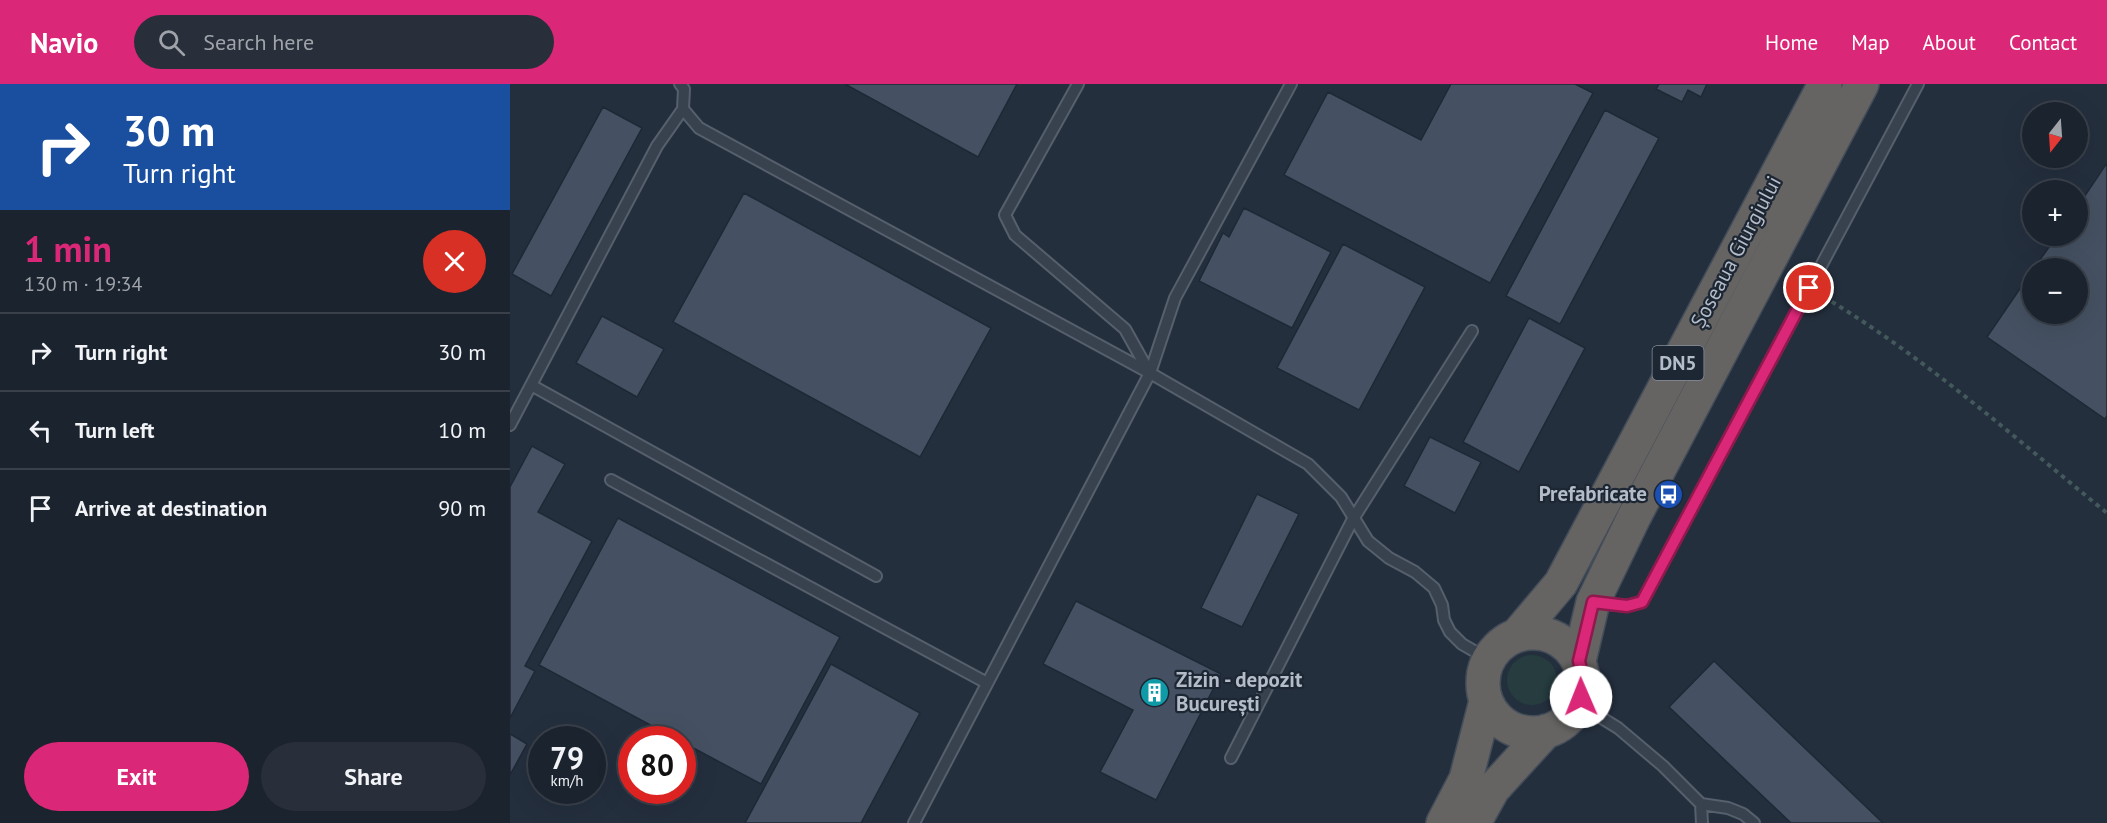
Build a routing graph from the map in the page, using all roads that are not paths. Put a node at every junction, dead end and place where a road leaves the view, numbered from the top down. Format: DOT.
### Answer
graph roads {
  1 [pos="1078,84"];
  2 [pos="1291,84"];
  3 [pos="1825,84"];
  4 [pos="1862,84"];
  5 [pos="1918,84"];
  6 [pos="683,86"];
  7 [pos="683,109"];
  8 [pos="1472,331"];
  9 [pos="1150,373"];
  10 [pos="531,385"];
  11 [pos="510,425"];
  12 [pos="611,480"];
  13 [pos="1353,519"];
  14 [pos="876,576"];
  15 [pos="1593,602"];
  16 [pos="1518,634"];
  17 [pos="1488,659"];
  18 [pos="1579,661"];
  19 [pos="987,683"];
  20 [pos="1486,701"];
  21 [pos="1579,704"];
  22 [pos="1546,731"];
  23 [pos="1231,758"];
  24 [pos="1701,804"];
  25 [pos="914,823"];
  26 [pos="1443,823"];
  27 [pos="1474,823"];
  28 [pos="1702,823"];
  29 [pos="1754,823"];
  1 -- 9 [label="lane"];
  2 -- 9 [label="lane"];
  3 -- 16 [label="highway, Șoseaua Giurgiului / DN5"];
  4 -- 15 [label="highway, Șoseaua Giurgiului / DN5"];
  5 -- 15 [label="lane"];
  6 -- 7 [label="lane"];
  7 -- 9 [label="lane"];
  7 -- 10 [label="lane"];
  8 -- 13 [label="lane"];
  9 -- 13 [label="lane"];
  9 -- 19 [label="lane"];
  10 -- 11 [label="lane"];
  10 -- 14 [label="lane"];
  12 -- 19 [label="lane"];
  13 -- 17 [label="lane"];
  13 -- 23 [label="lane"];
  15 -- 18 [label="highway, Șoseaua Giurgiului / DN5"];
  16 -- 17 [label="highway, Șoseaua Giurgiului / DN5"];
  16 -- 18 [label="highway"];
  17 -- 20 [label="highway"];
  18 -- 21 [label="highway, Șoseaua Giurgiului / DN5"];
  19 -- 25 [label="lane"];
  20 -- 22 [label="highway"];
  20 -- 26 [label="highway"];
  21 -- 22 [label="highway"];
  21 -- 24 [label="lane"];
  22 -- 27 [label="highway"];
  24 -- 28 [label="lane"];
  24 -- 29 [label="lane"];
}
